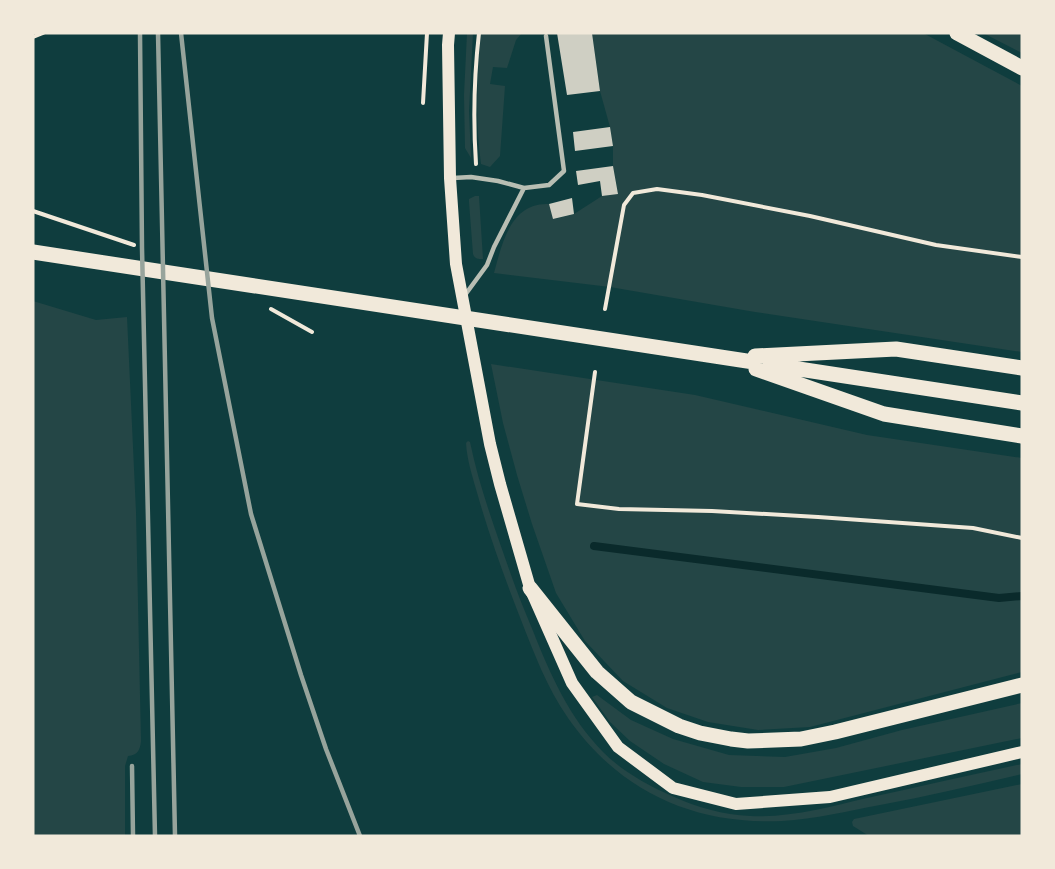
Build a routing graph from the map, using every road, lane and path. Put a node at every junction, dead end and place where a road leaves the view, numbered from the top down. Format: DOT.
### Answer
graph roads {
  1 [pos="43,33"];
  2 [pos="427,33"];
  3 [pos="449,33"];
  4 [pos="479,33"];
  5 [pos="957,33"];
  6 [pos="546,36"];
  7 [pos="33,37"];
  8 [pos="1022,68"];
  9 [pos="423,103"];
  10 [pos="450,178"];
  11 [pos="477,178"];
  12 [pos="524,188"];
  13 [pos="33,252"];
  14 [pos="1022,257"];
  15 [pos="461,299"];
  16 [pos="605,309"];
  17 [pos="722,357"];
  18 [pos="1022,368"];
  19 [pos="595,372"];
  20 [pos="1022,403"];
  21 [pos="1022,436"];
  22 [pos="1022,538"];
  23 [pos="530,588"];
  24 [pos="1022,685"];
  25 [pos="1022,752"];
  1 -- 7 [label="path"];
  2 -- 9 [label="path"];
  3 -- 10 [label="main road"];
  4 -- 11 [label="path"];
  5 -- 8 [label="main road"];
  6 -- 12 [label="lane"];
  10 -- 11 [label="lane"];
  10 -- 15 [label="main road"];
  11 -- 12 [label="lane"];
  12 -- 15 [label="lane"];
  13 -- 17 [label="main road"];
  14 -- 16 [label="path"];
  15 -- 23 [label="main road"];
  17 -- 18 [label="main road"];
  17 -- 20 [label="main road"];
  17 -- 21 [label="main road"];
  19 -- 22 [label="path"];
  23 -- 24 [label="main road"];
  23 -- 25 [label="main road"];
}
